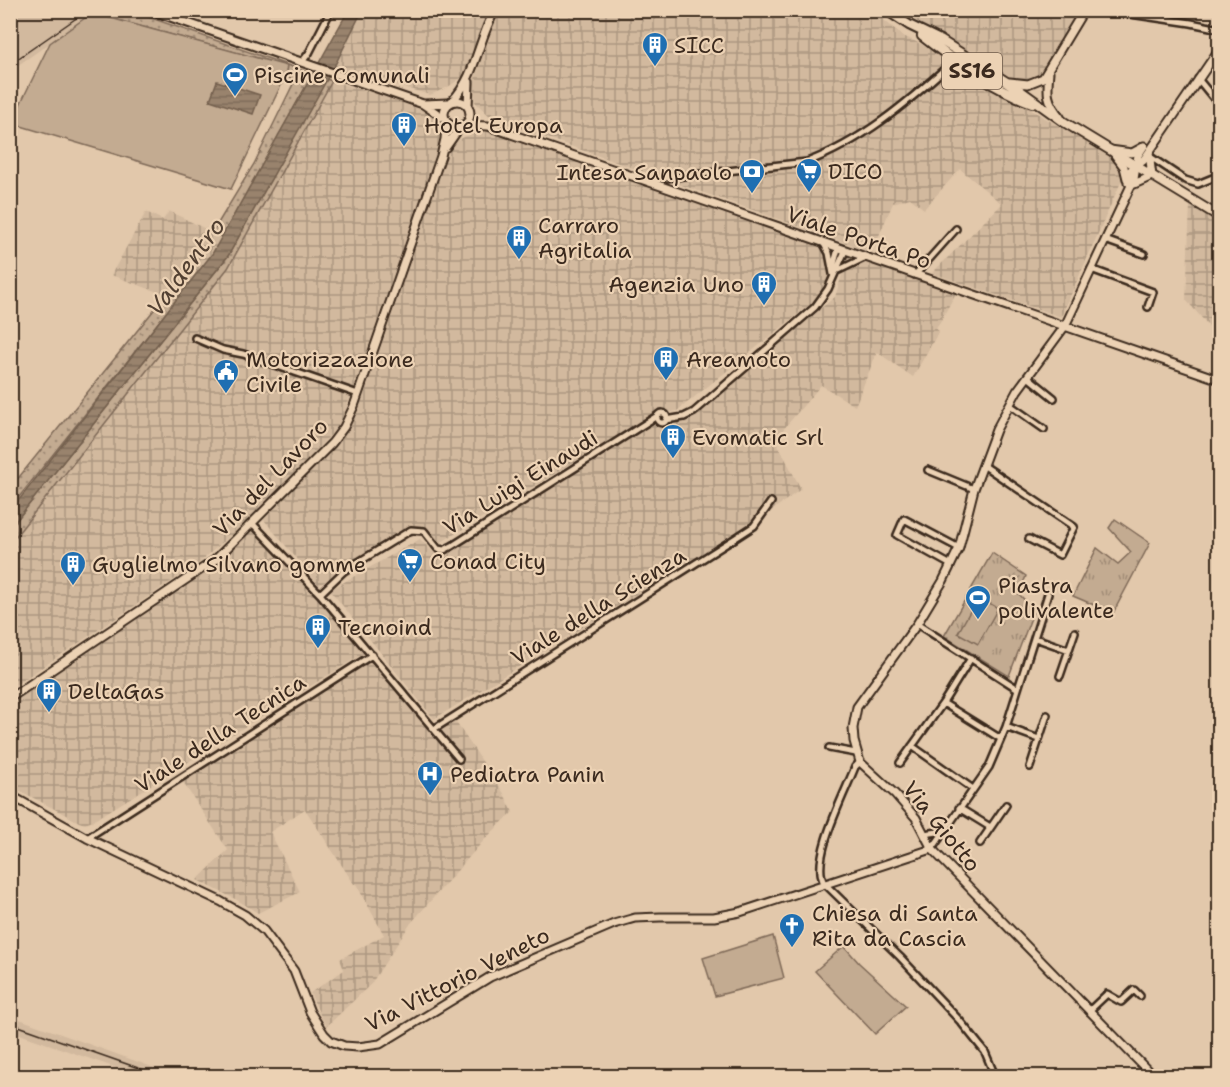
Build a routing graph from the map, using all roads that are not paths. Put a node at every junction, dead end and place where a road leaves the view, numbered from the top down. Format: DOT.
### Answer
graph roads {
  1 [pos="150,10"];
  2 [pos="331,10"];
  3 [pos="495,10"];
  4 [pos="886,10"];
  5 [pos="1084,10"];
  6 [pos="1103,10"];
  7 [pos="909,25"];
  8 [pos="1220,29"];
  9 [pos="1220,48"];
  10 [pos="302,62"];
  11 [pos="950,64"];
  12 [pos="1049,70"];
  13 [pos="469,78"];
  14 [pos="1198,79"];
  15 [pos="1005,81"];
  16 [pos="450,102"];
  17 [pos="423,104"];
  18 [pos="1220,106"];
  19 [pos="1042,107"];
  20 [pos="469,108"];
  21 [pos="446,120"];
  22 [pos="1064,122"];
  23 [pos="462,125"];
  24 [pos="488,126"];
  25 [pos="1148,147"];
  26 [pos="1110,150"];
  27 [pos="443,151"];
  28 [pos="1149,156"];
  29 [pos="1136,165"];
  30 [pos="1220,175"];
  31 [pos="1152,176"];
  32 [pos="644,181"];
  33 [pos="1129,186"];
  34 [pos="1220,217"];
  35 [pos="956,229"];
  36 [pos="1105,240"];
  37 [pos="824,244"];
  38 [pos="842,250"];
  39 [pos="1144,254"];
  40 [pos="864,258"];
  41 [pos="1091,269"];
  42 [pos="915,274"];
  43 [pos="833,275"];
  44 [pos="1148,307"];
  45 [pos="1065,326"];
  46 [pos="195,338"];
  47 [pos="1028,377"];
  48 [pos="1220,380"];
  49 [pos="358,394"];
  50 [pos="1054,398"];
  51 [pos="1010,405"];
  52 [pos="1044,429"];
  53 [pos="983,465"];
  54 [pos="928,470"];
  55 [pos="974,489"];
  56 [pos="771,501"];
  57 [pos="252,523"];
  58 [pos="1029,539"];
  59 [pos="959,548"];
  60 [pos="951,565"];
  61 [pos="320,594"];
  62 [pos="1048,594"];
  63 [pos="917,624"];
  64 [pos="1075,632"];
  65 [pos="1035,638"];
  66 [pos="1070,650"];
  67 [pos="372,656"];
  68 [pos="971,657"];
  69 [pos="1060,676"];
  70 [pos="1018,689"];
  71 [pos="10,698"];
  72 [pos="943,703"];
  73 [pos="1047,715"];
  74 [pos="1006,727"];
  75 [pos="434,729"];
  76 [pos="1001,739"];
  77 [pos="1039,740"];
  78 [pos="912,746"];
  79 [pos="829,748"];
  80 [pos="856,753"];
  81 [pos="459,759"];
  82 [pos="860,762"];
  83 [pos="900,763"];
  84 [pos="1030,767"];
  85 [pos="973,789"];
  86 [pos="10,795"];
  87 [pos="1006,806"];
  88 [pos="959,808"];
  89 [pos="990,827"];
  90 [pos="944,833"];
  91 [pos="924,834"];
  92 [pos="87,838"];
  93 [pos="980,843"];
  94 [pos="932,849"];
  95 [pos="824,883"];
  96 [pos="1140,996"];
  97 [pos="1089,1011"];
  98 [pos="995,1077"];
  99 [pos="1153,1077"];
  1 -- 10 [label="street, Viale Porta Po"];
  2 -- 10 [label="street"];
  3 -- 13 [label="street"];
  4 -- 7 [label="main road, SS16"];
  5 -- 12 [label="street"];
  6 -- 8 [label="street"];
  7 -- 15 [label="main road, SS16"];
  7 -- 19 [label="main road, SS16"];
  9 -- 14 [label="street"];
  10 -- 17 [label="street, Viale Porta Po"];
  11 -- 32 [label="street"];
  12 -- 15 [label="street"];
  12 -- 22 [label="street"];
  13 -- 16 [label="street"];
  13 -- 20 [label="street"];
  14 -- 18 [label="street"];
  14 -- 25 [label="street"];
  15 -- 19 [label="main road, SS16"];
  16 -- 17 [label="street, Viale Porta Po"];
  16 -- 20 [label="street, Viale Porta Po"];
  16 -- 21 [label="street"];
  17 -- 21 [label="street, Viale Porta Po"];
  19 -- 22 [label="main road, SS16"];
  20 -- 23 [label="street"];
  20 -- 24 [label="street, Viale Porta Po"];
  21 -- 23 [label="street, Viale Porta Po"];
  21 -- 27 [label="street"];
  22 -- 26 [label="main road, SS16"];
  23 -- 24 [label="street, Viale Porta Po"];
  23 -- 27 [label="street"];
  24 -- 32 [label="street, Viale Porta Po"];
  25 -- 26 [label="street"];
  25 -- 28 [label="street"];
  25 -- 29 [label="street"];
  26 -- 29 [label="main road, SS16"];
  26 -- 33 [label="street"];
  27 -- 49 [label="street, Via del Lavoro"];
  28 -- 30 [label="street"];
  28 -- 31 [label="street"];
  29 -- 31 [label="main road, SS16"];
  29 -- 33 [label="street, Via Giotto"];
  31 -- 33 [label="street"];
  31 -- 34 [label="main road, SS16"];
  32 -- 37 [label="street, Viale Porta Po"];
  33 -- 36 [label="street, Via Giotto"];
  35 -- 42 [label="street"];
  36 -- 39 [label="street"];
  36 -- 41 [label="street, Via Giotto"];
  37 -- 38 [label="street, Viale Porta Po"];
  37 -- 43 [label="street"];
  38 -- 40 [label="street, Viale Porta Po"];
  38 -- 43 [label="street"];
  40 -- 42 [label="street, Viale Porta Po"];
  40 -- 43 [label="street"];
  41 -- 44 [label="street"];
  41 -- 45 [label="street, Via Giotto"];
  42 -- 45 [label="street, Viale Porta Po"];
  43 -- 61 [label="street, Via Luigi Einaudi"];
  45 -- 47 [label="street, Via Giotto"];
  45 -- 48 [label="street, Viale Porta Po"];
  46 -- 49 [label="street"];
  47 -- 50 [label="street"];
  47 -- 51 [label="street, Via Giotto"];
  49 -- 57 [label="street, Via del Lavoro"];
  51 -- 52 [label="street"];
  51 -- 53 [label="street, Via Giotto"];
  53 -- 55 [label="street, Via Giotto"];
  53 -- 58 [label="street"];
  54 -- 55 [label="street"];
  55 -- 59 [label="street, Via Giotto"];
  56 -- 75 [label="street, Viale della Scienza"];
  57 -- 61 [label="street"];
  57 -- 71 [label="street, Via del Lavoro"];
  59 -- 60 [label="street, Via Giotto"];
  59 -- 60 [label="street"];
  60 -- 63 [label="street, Via Giotto"];
  61 -- 67 [label="street"];
  62 -- 65 [label="street"];
  63 -- 68 [label="street"];
  63 -- 80 [label="street, Via Giotto"];
  64 -- 66 [label="street"];
  65 -- 66 [label="street"];
  65 -- 70 [label="street"];
  66 -- 69 [label="street"];
  67 -- 75 [label="street"];
  67 -- 92 [label="street, Viale della Tecnica"];
  68 -- 70 [label="street"];
  68 -- 72 [label="street"];
  70 -- 74 [label="street"];
  72 -- 76 [label="street"];
  72 -- 78 [label="street"];
  73 -- 77 [label="street"];
  74 -- 76 [label="street"];
  74 -- 77 [label="street"];
  75 -- 81 [label="street"];
  76 -- 85 [label="street"];
  77 -- 84 [label="street"];
  78 -- 83 [label="street"];
  78 -- 85 [label="street"];
  79 -- 80 [label="street"];
  80 -- 82 [label="street, Via Giotto"];
  82 -- 91 [label="street, Via Giotto"];
  82 -- 95 [label="street"];
  85 -- 88 [label="street"];
  86 -- 92 [label="street, Via Vittorio Veneto"];
  87 -- 89 [label="street"];
  88 -- 89 [label="street"];
  88 -- 90 [label="street"];
  89 -- 93 [label="street"];
  90 -- 91 [label="street"];
  90 -- 94 [label="street"];
  91 -- 94 [label="street, Via Giotto"];
  92 -- 95 [label="street, Via Vittorio Veneto"];
  94 -- 95 [label="street, Via Vittorio Veneto"];
  94 -- 97 [label="street, Via Giotto"];
  95 -- 98 [label="street"];
  96 -- 97 [label="street"];
  97 -- 99 [label="street, Via Giotto"];
}
